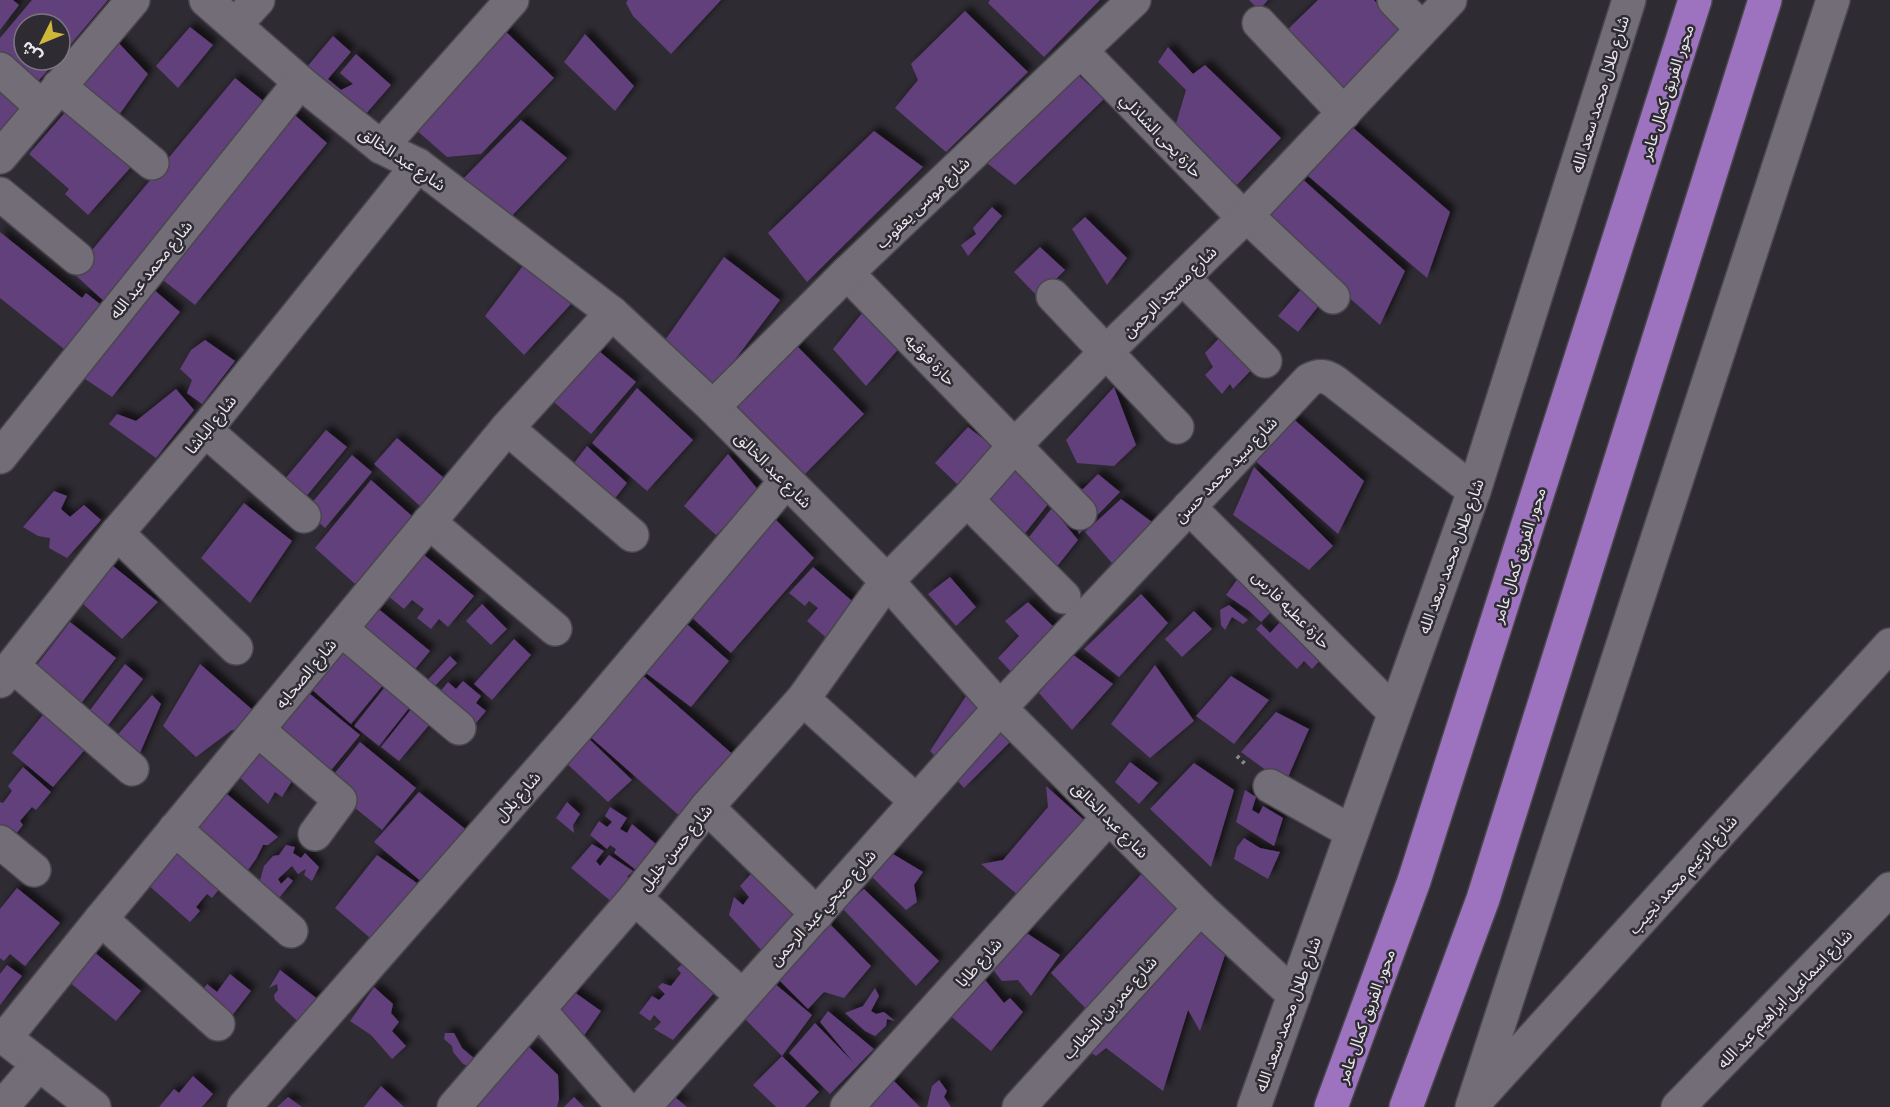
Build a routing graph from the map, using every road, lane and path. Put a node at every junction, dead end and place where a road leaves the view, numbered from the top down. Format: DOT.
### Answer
graph roads {
  1 [pos="133,0"];
  2 [pos="206,0"];
  3 [pos="258,0"];
  4 [pos="512,0"];
  5 [pos="1134,0"];
  6 [pos="1394,0"];
  7 [pos="1450,0"];
  8 [pos="1629,0"];
  9 [pos="1695,0"];
  10 [pos="1765,0"];
  11 [pos="1833,0"];
  12 [pos="1259,23"];
  13 [pos="236,24"];
  14 [pos="1422,29"];
  15 [pos="1081,51"];
  16 [pos="0,69"];
  17 [pos="300,82"];
  18 [pos="50,96"];
  19 [pos="1344,113"];
  20 [pos="381,147"];
  21 [pos="0,157"];
  22 [pos="152,163"];
  23 [pos="418,165"];
  24 [pos="0,194"];
  25 [pos="1245,217"];
  26 [pos="77,258"];
  27 [pos="847,273"];
  28 [pos="1183,278"];
  29 [pos="1053,296"];
  30 [pos="1333,297"];
  31 [pos="612,313"];
  32 [pos="1105,352"];
  33 [pos="1265,361"];
  34 [pos="713,407"];
  35 [pos="1178,427"];
  36 [pos="507,428"];
  37 [pos="205,430"];
  38 [pos="1015,445"];
  39 [pos="0,457"];
  40 [pos="786,481"];
  41 [pos="1474,491"];
  42 [pos="967,500"];
  43 [pos="1189,507"];
  44 [pos="1080,513"];
  45 [pos="304,516"];
  46 [pos="429,522"];
  47 [pos="117,533"];
  48 [pos="632,535"];
  49 [pos="887,581"];
  50 [pos="1064,597"];
  51 [pos="341,629"];
  52 [pos="555,629"];
  53 [pos="1890,645"];
  54 [pos="236,648"];
  55 [pos="7,674"];
  56 [pos="803,699"];
  57 [pos="1000,708"];
  58 [pos="1395,712"];
  59 [pos="459,728"];
  60 [pos="258,730"];
  61 [pos="132,769"];
  62 [pos="1270,786"];
  63 [pos="916,801"];
  64 [pos="707,807"];
  65 [pos="1109,818"];
  66 [pos="175,829"];
  67 [pos="1352,832"];
  68 [pos="315,834"];
  69 [pos="0,842"];
  70 [pos="34,870"];
  71 [pos="1890,889"];
  72 [pos="634,898"];
  73 [pos="1200,908"];
  74 [pos="817,914"];
  75 [pos="101,919"];
  76 [pos="291,931"];
  77 [pos="1294,994"];
  78 [pos="742,996"];
  79 [pos="539,1010"];
  80 [pos="218,1024"];
  81 [pos="3,1036"];
  82 [pos="39,1064"];
  83 [pos="1473,1105"];
  84 [pos="2,1107"];
  85 [pos="94,1107"];
  86 [pos="244,1107"];
  87 [pos="454,1107"];
  88 [pos="624,1107"];
  89 [pos="644,1107"];
  90 [pos="847,1107"];
  91 [pos="1019,1107"];
  92 [pos="1254,1107"];
  93 [pos="1331,1107"];
  94 [pos="1406,1107"];
  95 [pos="1678,1107"];
  1 -- 18 [label="street"];
  2 -- 13 [label="street, شارع عبد الخالق"];
  3 -- 13 [label="street"];
  4 -- 20 [label="street"];
  5 -- 15 [label="street, شارع موسى يعقوب"];
  6 -- 14 [label="street"];
  7 -- 14 [label="street, شارع مسجد الرحمن"];
  8 -- 41 [label="street, شارع طلال محمد سعد الله"];
  9 -- 93 [label="highway, محور الفريق كمال عامر"];
  10 -- 94 [label="highway"];
  11 -- 83 [label="street"];
  12 -- 19 [label="street"];
  13 -- 17 [label="street, شارع عبد الخالق"];
  14 -- 19 [label="street, شارع مسجد الرحمن"];
  15 -- 25 [label="street, حارة يحى الشاذلي"];
  15 -- 27 [label="street, شارع موسى يعقوب"];
  16 -- 18 [label="street"];
  17 -- 20 [label="street, شارع عبد الخالق"];
  17 -- 39 [label="street, شارع محمد عبد الله"];
  18 -- 21 [label="street"];
  18 -- 22 [label="street"];
  19 -- 25 [label="street, شارع مسجد الرحمن"];
  20 -- 23 [label="street, شارع عبد الخالق"];
  23 -- 31 [label="street, شارع عبد الخالق"];
  23 -- 37 [label="street, شارع الباشا"];
  24 -- 26 [label="street"];
  25 -- 28 [label="street, شارع مسجد الرحمن"];
  25 -- 30 [label="street, حارة يحى الشاذلي"];
  27 -- 34 [label="street, شارع موسى يعقوب"];
  27 -- 38 [label="street, حارة فوقيه"];
  28 -- 32 [label="street, شارع مسجد الرحمن"];
  28 -- 33 [label="street"];
  29 -- 32 [label="street"];
  31 -- 34 [label="street, شارع عبد الخالق"];
  31 -- 36 [label="street, شارع الصحابه"];
  32 -- 35 [label="street"];
  32 -- 38 [label="street, شارع مسجد الرحمن"];
  34 -- 40 [label="street, شارع عبد الخالق"];
  36 -- 46 [label="street, شارع الصحابه"];
  36 -- 48 [label="street"];
  37 -- 45 [label="street"];
  37 -- 47 [label="street, شارع الباشا"];
  38 -- 42 [label="street, شارع مسجد الرحمن"];
  38 -- 44 [label="street, حارة فوقيه"];
  40 -- 49 [label="street, شارع عبد الخالق"];
  40 -- 86 [label="street, شارع بلال"];
  41 -- 43 [label="street, شارع سيد محمد حسن"];
  41 -- 58 [label="street, شارع طلال محمد سعد الله"];
  42 -- 49 [label="street, شارع مسجد الرحمن"];
  42 -- 50 [label="street"];
  43 -- 57 [label="street, شارع سيد محمد حسن"];
  43 -- 58 [label="street, حارة عطيه فارس"];
  46 -- 51 [label="street, شارع الصحابه"];
  46 -- 52 [label="street"];
  47 -- 54 [label="street"];
  47 -- 55 [label="street, شارع الباشا"];
  49 -- 56 [label="street, شارع حسن خليل"];
  49 -- 57 [label="street, شارع عبد الخالق"];
  51 -- 59 [label="street"];
  51 -- 60 [label="street, شارع الصحابه"];
  53 -- 83 [label="street, شارع الزعيم محمد نجيب"];
  55 -- 61 [label="street"];
  56 -- 63 [label="street"];
  56 -- 64 [label="street, شارع حسن خليل"];
  57 -- 63 [label="street, شارع صبحي عبد الرحمن"];
  57 -- 65 [label="street, شارع عبد الخالق"];
  58 -- 67 [label="street, شارع طلال محمد سعد الله"];
  60 -- 66 [label="street, شارع الصحابه"];
  60 -- 68 [label="street"];
  62 -- 67 [label="street"];
  63 -- 74 [label="street, شارع صبحي عبد الرحمن"];
  64 -- 72 [label="street, شارع حسن خليل"];
  64 -- 74 [label="street"];
  65 -- 73 [label="street, شارع عبد الخالق"];
  65 -- 90 [label="street, شارع طابا"];
  66 -- 75 [label="street, شارع الصحابه"];
  66 -- 76 [label="street"];
  67 -- 77 [label="street, شارع طلال محمد سعد الله"];
  69 -- 70 [label="street"];
  71 -- 95 [label="street, شارع اسماعيل ابراهيم عبد الله"];
  72 -- 78 [label="street"];
  72 -- 79 [label="street, شارع حسن خليل"];
  73 -- 77 [label="street, شارع عبد الخالق"];
  73 -- 91 [label="street, شارع عمر بن الخطاب"];
  74 -- 78 [label="street, شارع صبحي عبد الرحمن"];
  75 -- 80 [label="street"];
  75 -- 81 [label="street, شارع الصحابه"];
  77 -- 92 [label="street, شارع طلال محمد سعد الله"];
  78 -- 89 [label="street, شارع صبحي عبد الرحمن"];
  79 -- 87 [label="street, شارع حسن خليل"];
  79 -- 88 [label="street"];
  81 -- 82 [label="street"];
  82 -- 84 [label="street"];
  82 -- 85 [label="street"];
}
